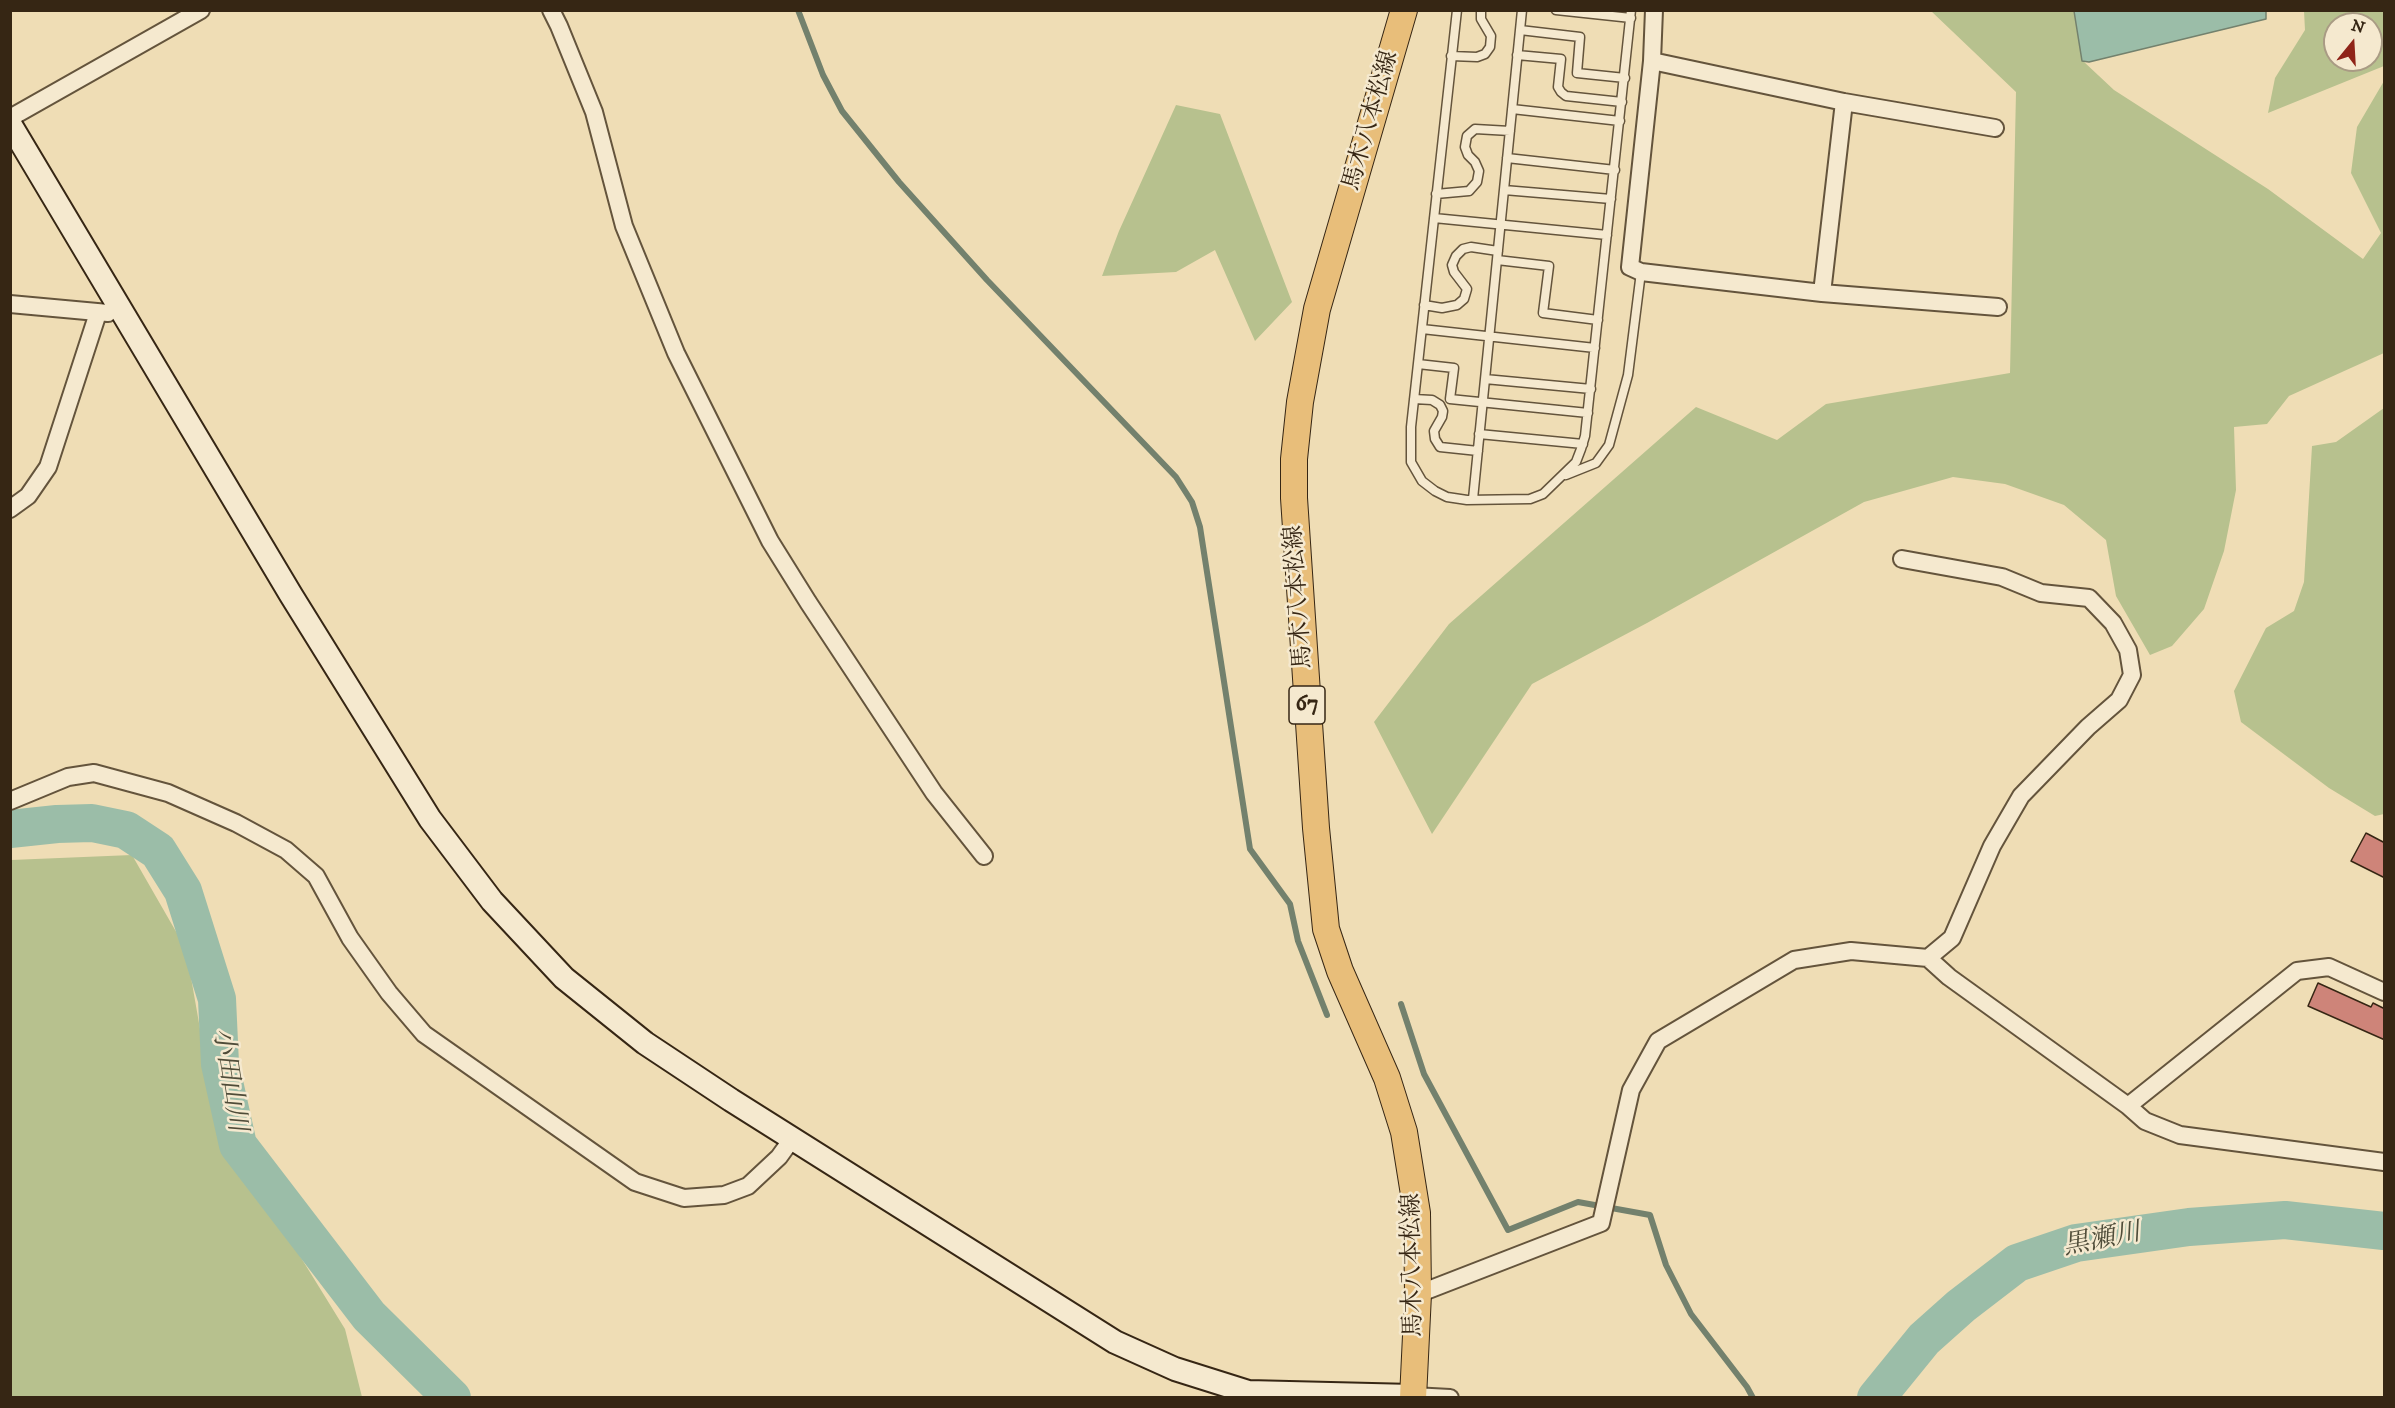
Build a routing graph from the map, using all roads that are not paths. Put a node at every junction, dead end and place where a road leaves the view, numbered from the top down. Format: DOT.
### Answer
graph roads {
  1 [pos="201,10"];
  2 [pos="551,10"];
  3 [pos="1404,10"];
  4 [pos="1457,10"];
  5 [pos="1481,10"];
  6 [pos="1522,10"];
  7 [pos="1556,10"];
  8 [pos="1654,10"];
  9 [pos="1631,14"];
  10 [pos="1520,30"];
  11 [pos="1517,55"];
  12 [pos="1451,56"];
  13 [pos="1652,61"];
  14 [pos="1625,78"];
  15 [pos="1622,102"];
  16 [pos="1844,102"];
  17 [pos="1512,109"];
  18 [pos="10,118"];
  19 [pos="1620,121"];
  20 [pos="10,124"];
  21 [pos="1995,128"];
  22 [pos="1510,131"];
  23 [pos="1507,158"];
  24 [pos="1615,170"];
  25 [pos="1504,190"];
  26 [pos="1436,194"];
  27 [pos="1611,199"];
  28 [pos="1434,218"];
  29 [pos="1500,224"];
  30 [pos="1607,235"];
  31 [pos="1497,255"];
  32 [pos="1641,273"];
  33 [pos="1822,294"];
  34 [pos="10,304"];
  35 [pos="1424,305"];
  36 [pos="1998,307"];
  37 [pos="98,313"];
  38 [pos="124,315"];
  39 [pos="1598,320"];
  40 [pos="1422,329"];
  41 [pos="1489,337"];
  42 [pos="1595,348"];
  43 [pos="1418,364"];
  44 [pos="1485,379"];
  45 [pos="1591,389"];
  46 [pos="1414,399"];
  47 [pos="1482,402"];
  48 [pos="1588,413"];
  49 [pos="1479,434"];
  50 [pos="1583,444"];
  51 [pos="1478,451"];
  52 [pos="1564,476"];
  53 [pos="1473,500"];
  54 [pos="10,509"];
  55 [pos="1902,559"];
  56 [pos="10,801"];
  57 [pos="984,856"];
  58 [pos="1928,958"];
  59 [pos="2385,992"];
  60 [pos="2128,1106"];
  61 [pos="792,1139"];
  62 [pos="2385,1161"];
  63 [pos="1418,1294"];
  64 [pos="1413,1397"];
  65 [pos="1450,1398"];
  1 -- 18 [label="street"];
  2 -- 57 [label="street"];
  3 -- 63 [label="main road, 馬木八本松線 / 67"];
  4 -- 12 [label="lane"];
  5 -- 12 [label="lane"];
  6 -- 10 [label="lane"];
  7 -- 9 [label="lane"];
  8 -- 13 [label="street"];
  9 -- 14 [label="lane"];
  10 -- 11 [label="lane"];
  10 -- 14 [label="lane"];
  11 -- 15 [label="lane"];
  11 -- 17 [label="lane"];
  12 -- 26 [label="lane"];
  13 -- 16 [label="street"];
  13 -- 32 [label="street"];
  14 -- 15 [label="lane"];
  15 -- 19 [label="lane"];
  16 -- 21 [label="street"];
  16 -- 33 [label="street"];
  17 -- 19 [label="lane"];
  17 -- 22 [label="lane"];
  19 -- 24 [label="lane"];
  20 -- 38 [label="street"];
  22 -- 23 [label="lane"];
  22 -- 26 [label="lane"];
  23 -- 24 [label="lane"];
  23 -- 25 [label="lane"];
  24 -- 27 [label="lane"];
  25 -- 27 [label="lane"];
  25 -- 29 [label="lane"];
  26 -- 28 [label="lane"];
  27 -- 30 [label="lane"];
  28 -- 29 [label="lane"];
  28 -- 35 [label="lane"];
  29 -- 30 [label="lane"];
  29 -- 31 [label="lane"];
  30 -- 39 [label="lane"];
  31 -- 35 [label="lane"];
  31 -- 39 [label="lane"];
  31 -- 41 [label="lane"];
  32 -- 33 [label="street"];
  32 -- 52 [label="lane"];
  33 -- 36 [label="street"];
  34 -- 37 [label="street"];
  35 -- 40 [label="lane"];
  37 -- 38 [label="street"];
  37 -- 54 [label="street"];
  38 -- 61 [label="street"];
  39 -- 42 [label="lane"];
  40 -- 41 [label="lane"];
  40 -- 43 [label="lane"];
  41 -- 42 [label="lane"];
  41 -- 44 [label="lane"];
  42 -- 45 [label="lane"];
  43 -- 46 [label="lane"];
  43 -- 47 [label="lane"];
  44 -- 45 [label="lane"];
  44 -- 47 [label="lane"];
  45 -- 48 [label="lane"];
  46 -- 51 [label="lane"];
  46 -- 53 [label="lane"];
  47 -- 48 [label="lane"];
  47 -- 49 [label="lane"];
  48 -- 50 [label="lane"];
  49 -- 50 [label="lane"];
  49 -- 51 [label="lane"];
  50 -- 52 [label="lane"];
  51 -- 53 [label="lane"];
  52 -- 53 [label="lane"];
  55 -- 58 [label="street"];
  56 -- 61 [label="street"];
  58 -- 60 [label="street"];
  58 -- 63 [label="street"];
  59 -- 60 [label="street"];
  60 -- 62 [label="street"];
  61 -- 64 [label="street"];
  63 -- 64 [label="main road, 馬木八本松線 / 67"];
  64 -- 65 [label="street"];
}
